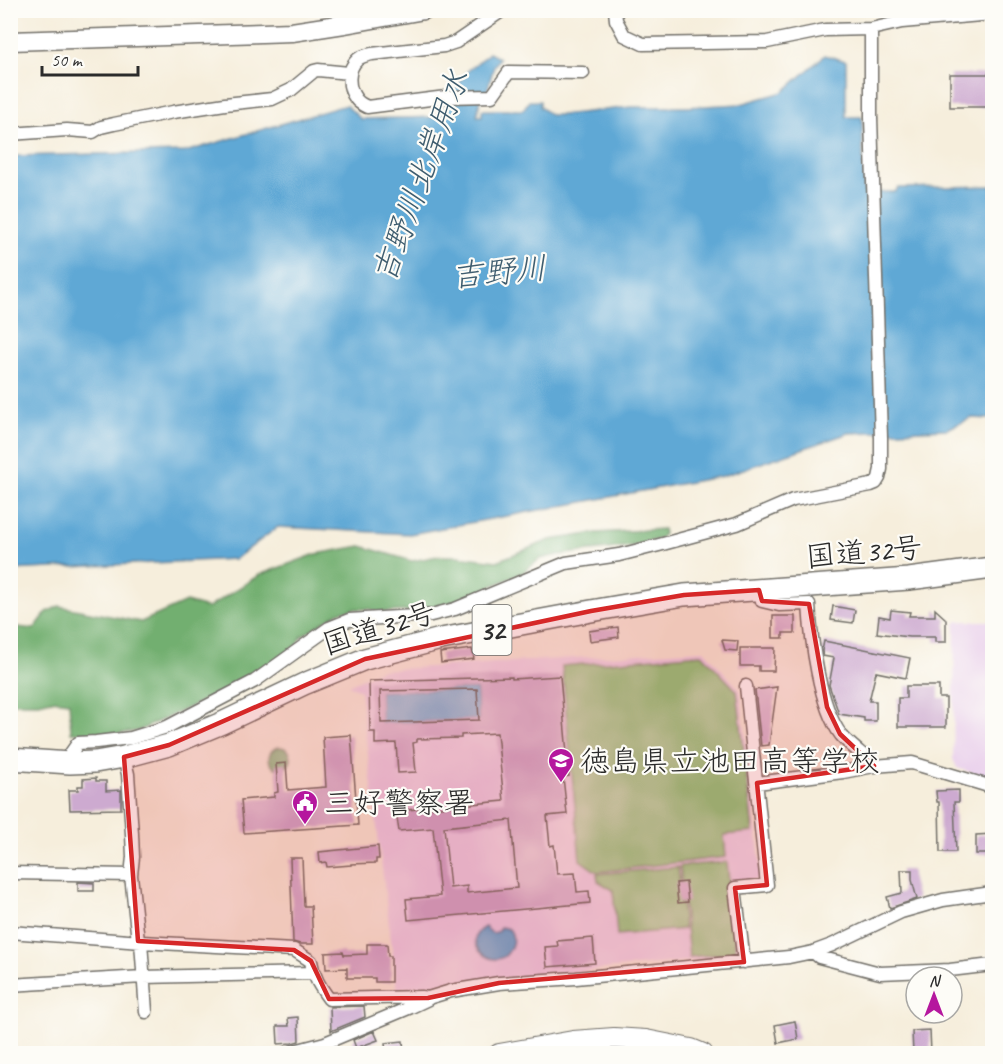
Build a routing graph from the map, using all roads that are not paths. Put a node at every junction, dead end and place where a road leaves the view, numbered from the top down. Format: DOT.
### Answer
graph roads {
  1 [pos="424,10"];
  2 [pos="503,10"];
  3 [pos="615,10"];
  4 [pos="993,14"];
  5 [pos="871,29"];
  6 [pos="10,41"];
  7 [pos="349,73"];
  8 [pos="583,73"];
  9 [pos="10,134"];
  10 [pos="993,568"];
  11 [pos="759,590"];
  12 [pos="746,686"];
  13 [pos="124,757"];
  14 [pos="10,759"];
  15 [pos="69,763"];
  16 [pos="874,766"];
  17 [pos="757,783"];
  18 [pos="993,787"];
  19 [pos="10,873"];
  20 [pos="131,875"];
  21 [pos="993,893"];
  22 [pos="10,932"];
  23 [pos="140,941"];
  24 [pos="813,952"];
  25 [pos="744,962"];
  26 [pos="993,965"];
  27 [pos="313,973"];
  28 [pos="143,977"];
  29 [pos="10,985"];
  30 [pos="428,998"];
  31 [pos="146,1012"];
  32 [pos="614,1046"];
  33 [pos="283,1053"];
  34 [pos="499,1053"];
  35 [pos="703,1053"];
  1 -- 6 [label="main road"];
  2 -- 7 [label="street"];
  3 -- 5 [label="street"];
  4 -- 5 [label="street"];
  5 -- 15 [label="street"];
  7 -- 8 [label="street"];
  7 -- 9 [label="street"];
  10 -- 11 [label="highway, 国道32号 / 32"];
  11 -- 13 [label="highway, 国道32号 / 32"];
  11 -- 16 [label="street"];
  12 -- 17 [label="street"];
  13 -- 15 [label="highway, 国道32号 / 32"];
  13 -- 20 [label="street"];
  14 -- 15 [label="highway, 国道32号 / 32"];
  16 -- 17 [label="street"];
  16 -- 18 [label="street"];
  17 -- 25 [label="street"];
  19 -- 20 [label="street"];
  20 -- 23 [label="street"];
  21 -- 24 [label="street"];
  22 -- 23 [label="street"];
  23 -- 27 [label="street"];
  23 -- 28 [label="street"];
  24 -- 25 [label="street"];
  24 -- 26 [label="street"];
  25 -- 30 [label="street"];
  27 -- 28 [label="street"];
  27 -- 30 [label="street"];
  28 -- 29 [label="street"];
  28 -- 31 [label="street"];
  30 -- 33 [label="street"];
  32 -- 34 [label="main road"];
  32 -- 35 [label="main road"];
}
